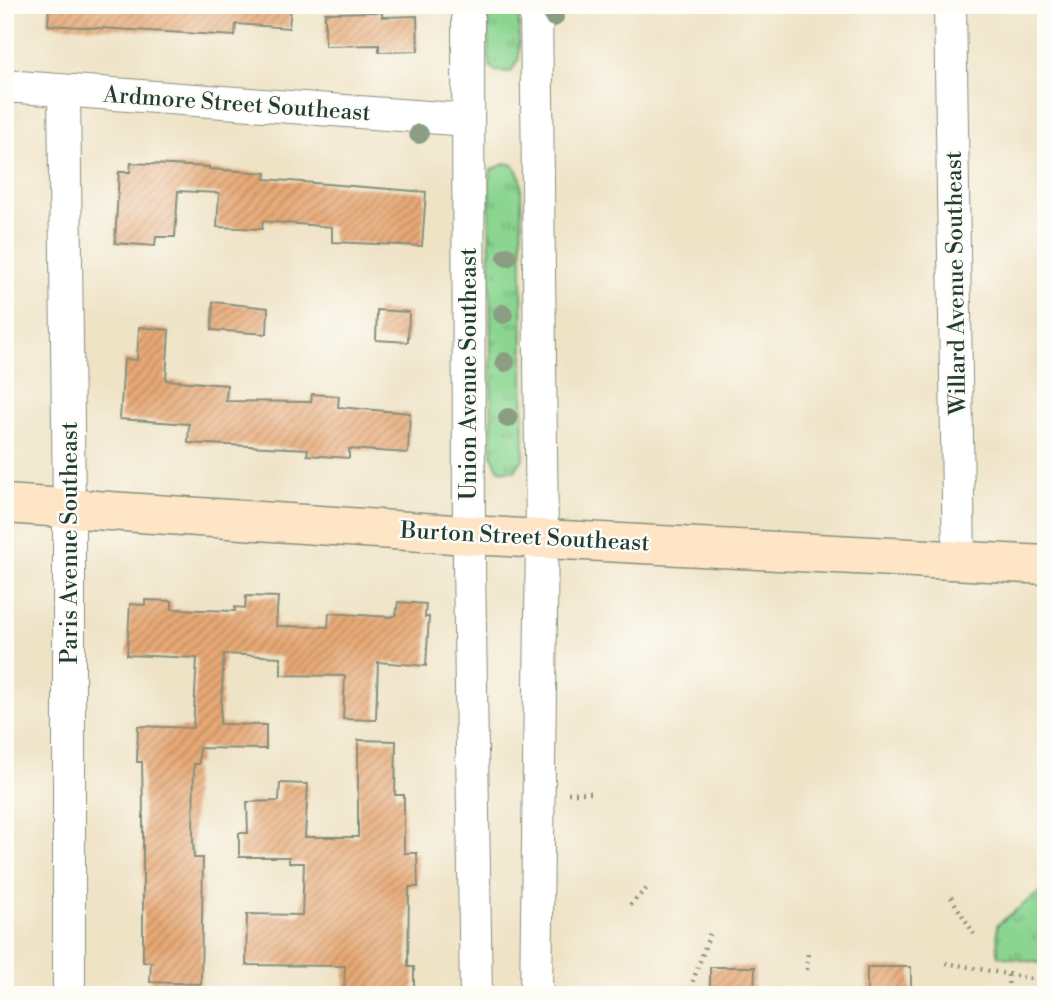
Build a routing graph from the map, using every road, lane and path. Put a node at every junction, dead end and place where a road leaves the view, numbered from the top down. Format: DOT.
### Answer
graph roads {
  1 [pos="468,5"];
  2 [pos="536,5"];
  3 [pos="950,5"];
  4 [pos="5,86"];
  5 [pos="64,91"];
  6 [pos="468,120"];
  7 [pos="5,504"];
  8 [pos="69,508"];
  9 [pos="468,535"];
  10 [pos="542,537"];
  11 [pos="959,561"];
  12 [pos="1046,565"];
  13 [pos="567,793"];
  14 [pos="594,793"];
  15 [pos="649,886"];
  16 [pos="951,897"];
  17 [pos="630,905"];
  18 [pos="710,933"];
  19 [pos="974,934"];
  20 [pos="807,953"];
  21 [pos="946,963"];
  22 [pos="807,970"];
  23 [pos="1008,975"];
  24 [pos="1046,981"];
  25 [pos="950,994"];
  26 [pos="1009,994"];
  27 [pos="69,995"];
  28 [pos="476,995"];
  29 [pos="536,995"];
  30 [pos="688,995"];
  1 -- 6 [label="street, Union Avenue Southeast"];
  2 -- 10 [label="street"];
  3 -- 11 [label="street, Willard Avenue Southeast"];
  4 -- 5 [label="street, Ardmore Street Southeast"];
  5 -- 6 [label="street, Ardmore Street Southeast"];
  5 -- 8 [label="street, Paris Avenue Southeast"];
  6 -- 9 [label="street, Union Avenue Southeast"];
  7 -- 8 [label="main road, Burton Street Southeast"];
  8 -- 9 [label="main road, Burton Street Southeast"];
  8 -- 27 [label="street, Paris Avenue Southeast"];
  9 -- 10 [label="main road, Burton Street Southeast"];
  9 -- 28 [label="street, Union Avenue Southeast"];
  10 -- 11 [label="main road, Burton Street Southeast"];
  10 -- 29 [label="street"];
  11 -- 12 [label="main road, Burton Street Southeast"];
  13 -- 14 [label="path"];
  15 -- 17 [label="path"];
  16 -- 19 [label="path"];
  18 -- 30 [label="path"];
  20 -- 22 [label="path"];
  21 -- 23 [label="path"];
  23 -- 24 [label="path"];
  23 -- 26 [label="path"];
  25 -- 26 [label="path"];
}
